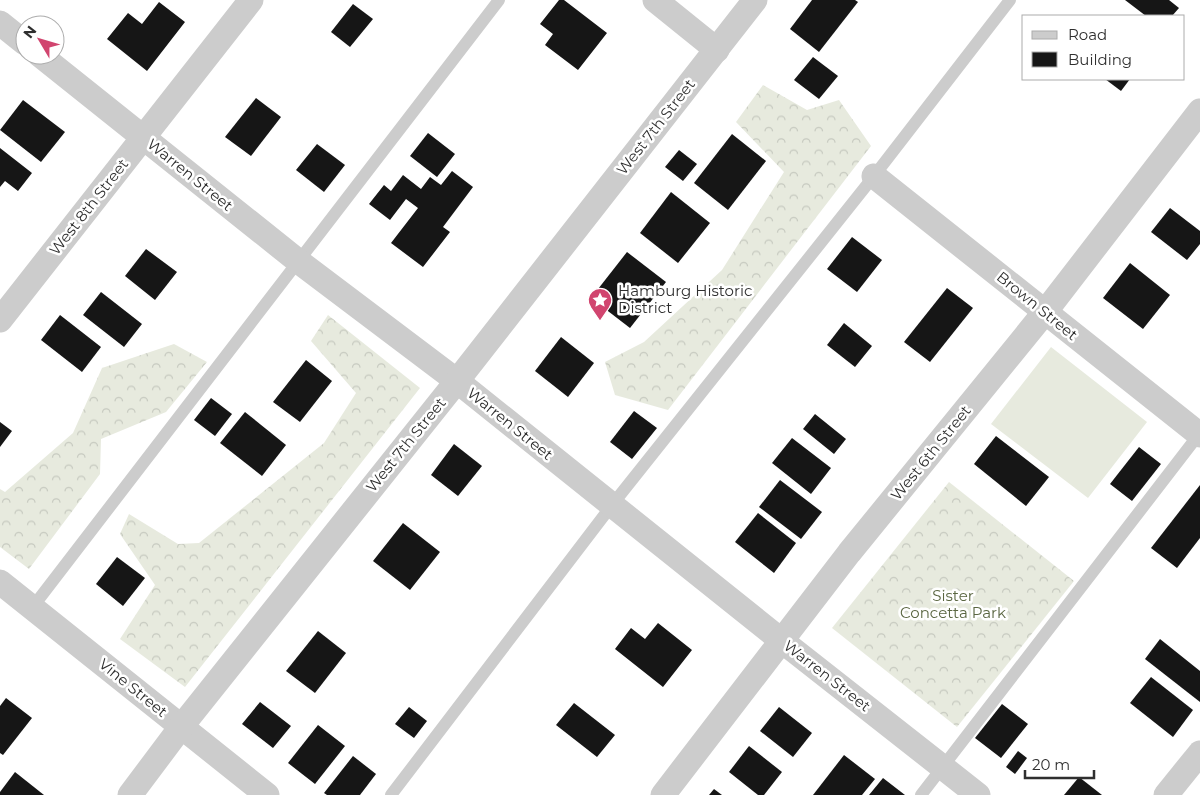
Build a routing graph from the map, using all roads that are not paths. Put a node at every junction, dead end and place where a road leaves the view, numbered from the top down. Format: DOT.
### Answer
graph roads {
  1 [pos="252,0"];
  2 [pos="498,0"];
  3 [pos="655,0"];
  4 [pos="755,0"];
  5 [pos="1010,0"];
  6 [pos="0,23"];
  7 [pos="15,35"];
  8 [pos="716,50"];
  9 [pos="53,65"];
  10 [pos="1200,111"];
  11 [pos="144,138"];
  12 [pos="874,176"];
  13 [pos="298,261"];
  14 [pos="1045,312"];
  15 [pos="0,320"];
  16 [pos="457,381"];
  17 [pos="1200,434"];
  18 [pos="612,505"];
  19 [pos="0,582"];
  20 [pos="32,608"];
  21 [pos="782,641"];
  22 [pos="181,727"];
  23 [pos="1200,753"];
  24 [pos="942,766"];
  25 [pos="130,795"];
  26 [pos="266,795"];
  27 [pos="391,795"];
  28 [pos="663,795"];
  29 [pos="920,795"];
  30 [pos="978,795"];
  31 [pos="1166,795"];
  1 -- 11 [label="street, West 8th Street"];
  2 -- 13 [label="lane"];
  3 -- 8 [label="street"];
  4 -- 8 [label="street, West 7th Street"];
  5 -- 12 [label="lane"];
  6 -- 7 [label="street"];
  8 -- 16 [label="street, West 7th Street"];
  9 -- 11 [label="street, Warren Street"];
  10 -- 14 [label="street, West 6th Street"];
  11 -- 13 [label="street, Warren Street"];
  11 -- 15 [label="street, West 8th Street"];
  12 -- 14 [label="street, Brown Street"];
  12 -- 18 [label="lane"];
  13 -- 16 [label="street, Warren Street"];
  13 -- 20 [label="lane"];
  14 -- 17 [label="street, Brown Street"];
  14 -- 21 [label="street, West 6th Street"];
  16 -- 18 [label="street, Warren Street"];
  16 -- 22 [label="street, West 7th Street"];
  17 -- 24 [label="lane"];
  18 -- 21 [label="street, Warren Street"];
  18 -- 27 [label="lane"];
  19 -- 20 [label="street, Vine Street"];
  20 -- 22 [label="street, Vine Street"];
  21 -- 24 [label="street, Warren Street"];
  21 -- 28 [label="street, West 6th Street"];
  22 -- 25 [label="street, West 7th Street"];
  22 -- 26 [label="street, Vine Street"];
  23 -- 31 [label="street"];
  24 -- 29 [label="lane"];
  24 -- 30 [label="street, Warren Street"];
}
